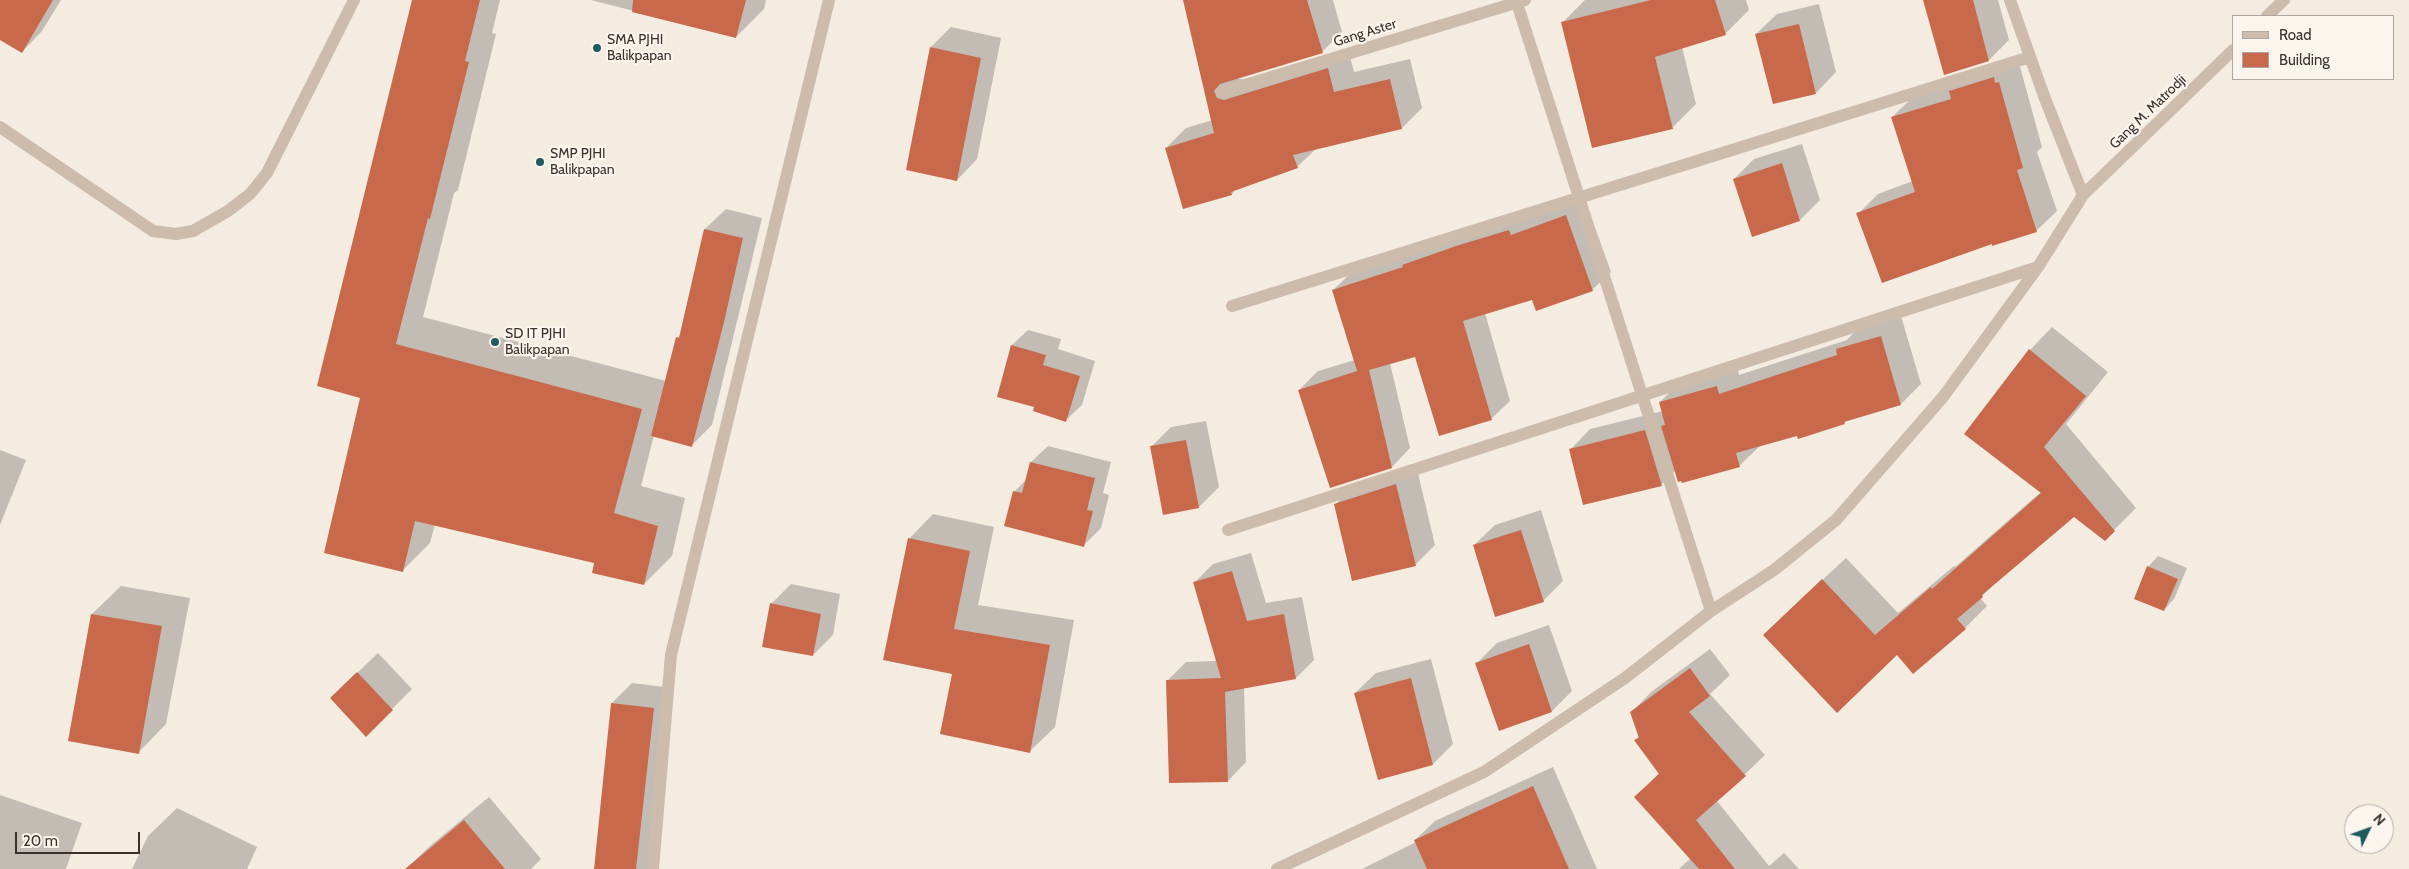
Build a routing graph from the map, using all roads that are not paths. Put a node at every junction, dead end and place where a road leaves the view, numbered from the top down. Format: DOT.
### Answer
graph roads {
  1 [pos="354,0"];
  2 [pos="829,0"];
  3 [pos="2010,0"];
  4 [pos="2284,0"];
  5 [pos="1520,1"];
  6 [pos="2268,15"];
  7 [pos="2232,51"];
  8 [pos="2030,57"];
  9 [pos="1222,92"];
  10 [pos="0,127"];
  11 [pos="2084,195"];
  12 [pos="1579,198"];
  13 [pos="2038,267"];
  14 [pos="1232,306"];
  15 [pos="1642,396"];
  16 [pos="1228,530"];
  17 [pos="1711,611"];
  18 [pos="653,869"];
  19 [pos="1277,869"];
  1 -- 10 [label="street"];
  2 -- 18 [label="street"];
  3 -- 8 [label="street"];
  4 -- 6 [label="street"];
  5 -- 9 [label="street, Gang Aster"];
  5 -- 12 [label="street"];
  7 -- 11 [label="street, Gang M. Matrodji"];
  8 -- 11 [label="street"];
  8 -- 12 [label="street"];
  11 -- 13 [label="street, Gang M. Matrodji"];
  12 -- 14 [label="street"];
  12 -- 15 [label="street"];
  13 -- 15 [label="street"];
  13 -- 17 [label="street, Gang M. Matrodji"];
  15 -- 16 [label="street"];
  15 -- 17 [label="street"];
  17 -- 19 [label="street, Gang M. Matrodji"];
}
